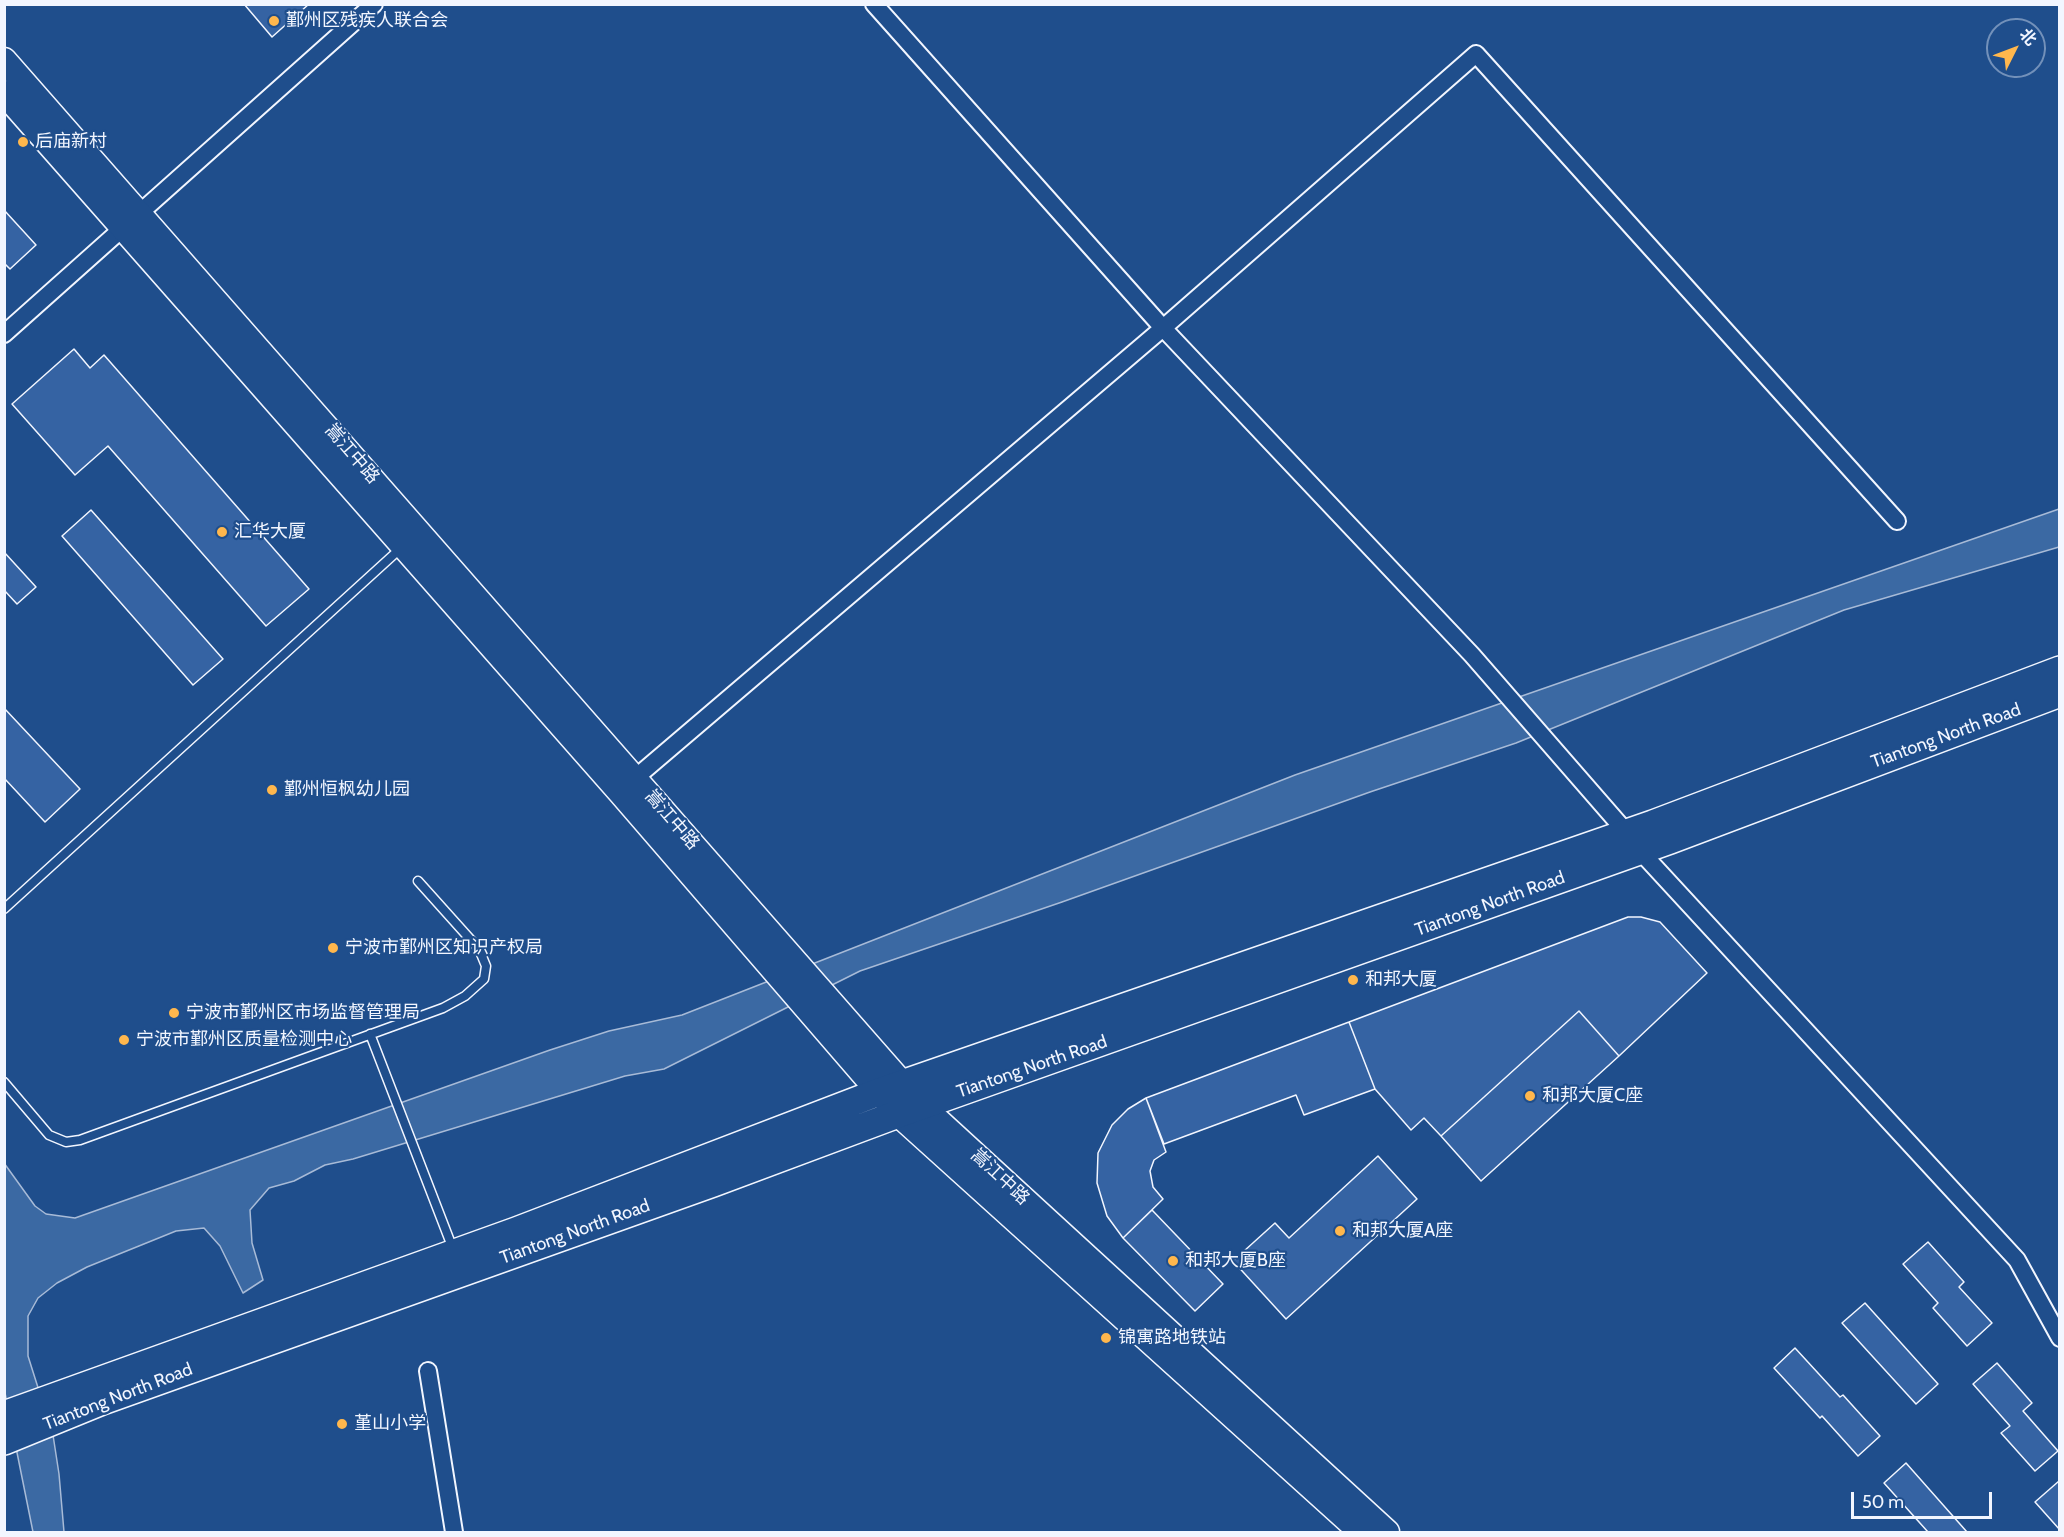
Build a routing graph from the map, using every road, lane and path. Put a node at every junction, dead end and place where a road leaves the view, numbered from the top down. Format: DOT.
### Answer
graph roads {
  1 [pos="374,4"];
  2 [pos="874,4"];
  3 [pos="4,60"];
  4 [pos="4,93"];
  5 [pos="133,221"];
  6 [pos="1163,327"];
  7 [pos="4,334"];
  8 [pos="1897,521"];
  9 [pos="403,546"];
  10 [pos="2060,670"];
  11 [pos="2060,693"];
  12 [pos="1878,750"];
  13 [pos="628,785"];
  14 [pos="1634,842"];
  15 [pos="418,881"];
  16 [pos="4,909"];
  17 [pos="370,1034"];
  18 [pos="4,1082"];
  19 [pos="891,1088"];
  20 [pos="910,1110"];
  21 [pos="454,1253"];
  22 [pos="2060,1338"];
  23 [pos="428,1371"];
  24 [pos="4,1415"];
  25 [pos="4,1441"];
  26 [pos="454,1533"];
  27 [pos="1361,1533"];
  28 [pos="1387,1533"];
  1 -- 5 [label="street"];
  2 -- 6 [label="street"];
  3 -- 5 [label="main road, 嵩江中路"];
  4 -- 5 [label="main road, 嵩江中路"];
  5 -- 7 [label="street"];
  5 -- 9 [label="main road, 嵩江中路"];
  5 -- 13 [label="main road, 嵩江中路"];
  6 -- 8 [label="street"];
  6 -- 13 [label="street"];
  6 -- 14 [label="street"];
  9 -- 13 [label="main road, 嵩江中路"];
  9 -- 16 [label="lane"];
  10 -- 12 [label="main road, Tiantong North Road"];
  11 -- 12 [label="main road, Tiantong North Road"];
  12 -- 14 [label="main road, Tiantong North Road"];
  12 -- 14 [label="main road, Tiantong North Road"];
  13 -- 19 [label="main road, 嵩江中路"];
  13 -- 19 [label="main road, 嵩江中路"];
  14 -- 19 [label="main road"];
  14 -- 20 [label="main road, Tiantong North Road"];
  14 -- 22 [label="street"];
  15 -- 17 [label="lane"];
  17 -- 18 [label="lane"];
  17 -- 21 [label="lane"];
  19 -- 20 [label="main road, 嵩江中路"];
  19 -- 21 [label="main road"];
  20 -- 25 [label="main road, Tiantong North Road"];
  20 -- 27 [label="main road, 嵩江中路"];
  20 -- 28 [label="main road, 嵩江中路"];
  21 -- 24 [label="main road"];
  23 -- 26 [label="street"];
}
